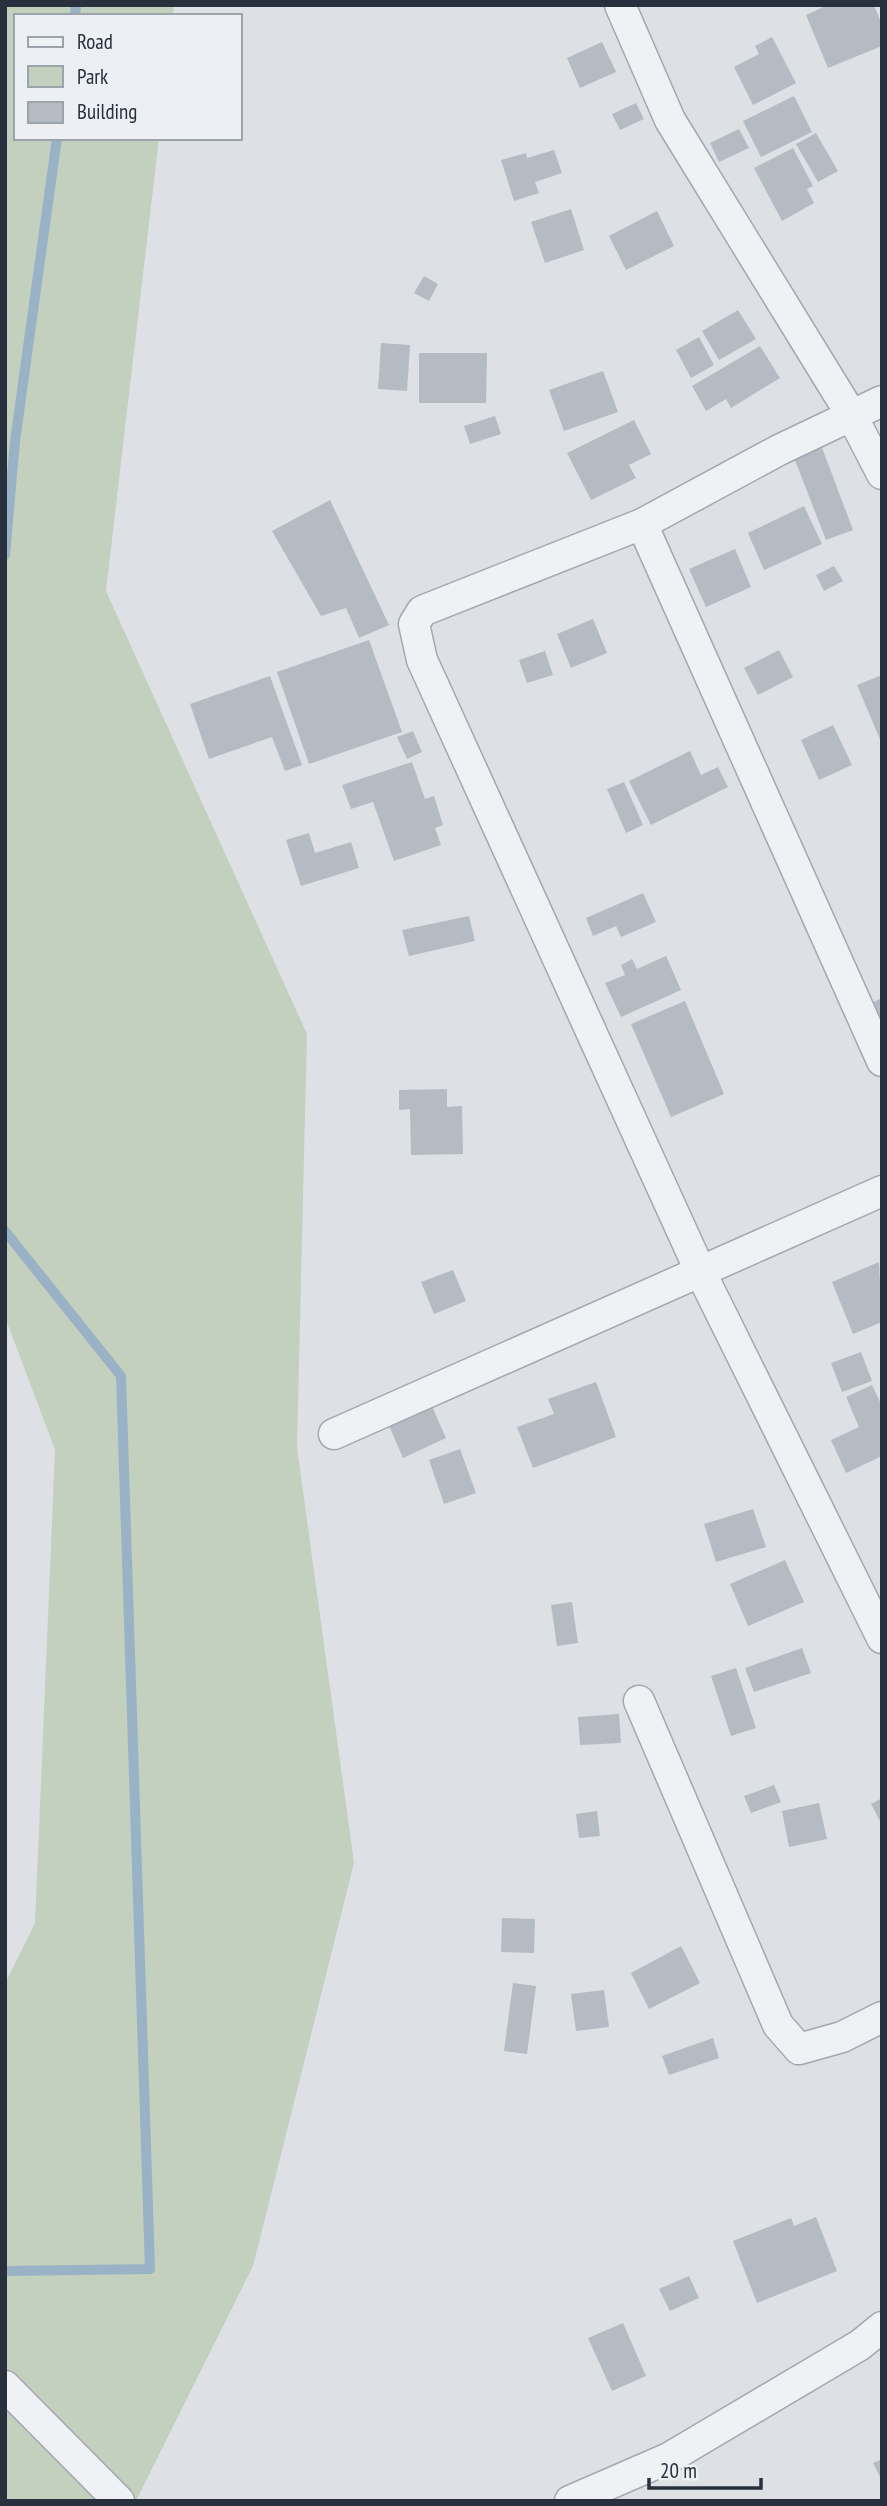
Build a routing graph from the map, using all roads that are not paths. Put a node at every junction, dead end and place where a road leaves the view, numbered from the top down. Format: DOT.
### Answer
graph roads {
  1 [pos="620,5"];
  2 [pos="882,401"];
  3 [pos="852,416"];
  4 [pos="882,474"];
  5 [pos="642,524"];
  6 [pos="882,1061"];
  7 [pos="882,1191"];
  8 [pos="701,1273"];
  9 [pos="334,1434"];
  10 [pos="882,1638"];
  11 [pos="639,1700"];
  12 [pos="882,2017"];
  13 [pos="882,2327"];
  14 [pos="5,2386"];
  15 [pos="119,2501"];
  16 [pos="570,2501"];
  1 -- 3 [label="street"];
  2 -- 3 [label="street"];
  3 -- 4 [label="street"];
  3 -- 5 [label="street"];
  5 -- 6 [label="street"];
  5 -- 8 [label="street"];
  7 -- 8 [label="street"];
  8 -- 9 [label="street"];
  8 -- 10 [label="street"];
  11 -- 12 [label="street"];
  13 -- 16 [label="street"];
  14 -- 15 [label="street"];
}
